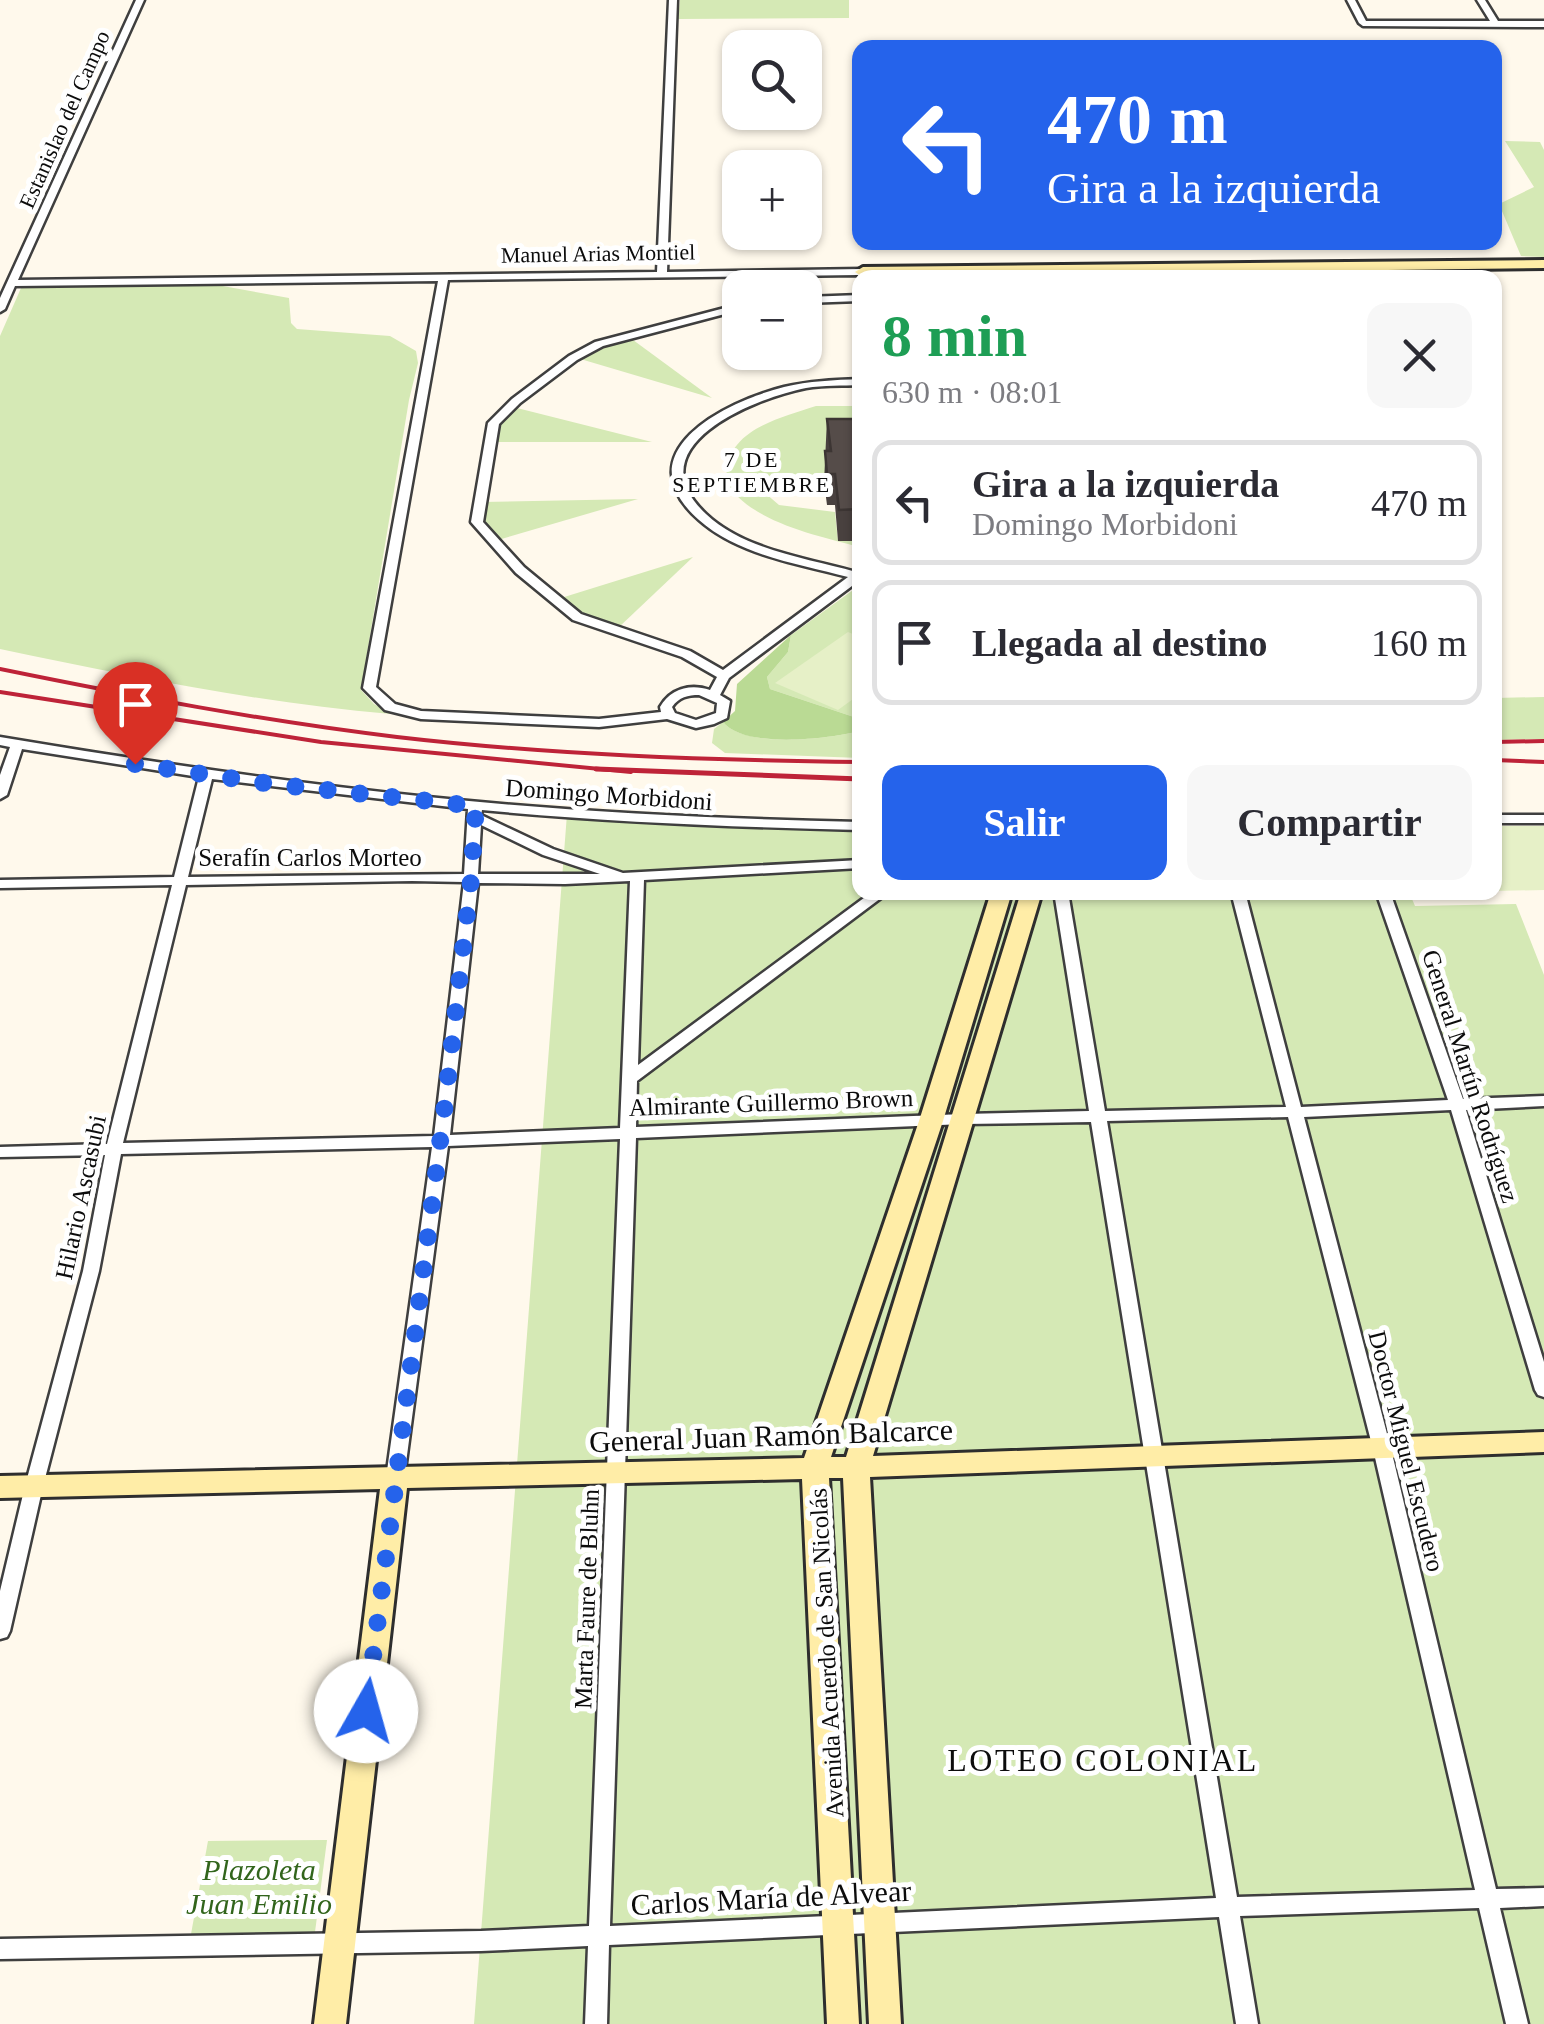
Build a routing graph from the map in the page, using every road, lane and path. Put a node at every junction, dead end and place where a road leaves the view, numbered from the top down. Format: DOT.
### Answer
graph roads {
  1 [pos="140,0"];
  2 [pos="673,0"];
  3 [pos="1351,0"];
  4 [pos="1481,0"];
  5 [pos="1496,24"];
  6 [pos="1544,24"];
  7 [pos="1544,264"];
  8 [pos="1173,270"];
  9 [pos="662,275"];
  10 [pos="852,275"];
  11 [pos="444,278"];
  12 [pos="12,282"];
  13 [pos="852,298"];
  14 [pos="822,299"];
  15 [pos="0,309"];
  16 [pos="722,312"];
  17 [pos="852,382"];
  18 [pos="852,573"];
  19 [pos="852,580"];
  20 [pos="724,676"];
  21 [pos="714,694"];
  22 [pos="669,715"];
  23 [pos="0,741"];
  24 [pos="18,744"];
  25 [pos="208,773"];
  26 [pos="0,795"];
  27 [pos="475,812"];
  28 [pos="1502,819"];
  29 [pos="1544,819"];
  30 [pos="852,826"];
  31 [pos="852,864"];
  32 [pos="632,877"];
  33 [pos="181,880"];
  34 [pos="471,880"];
  35 [pos="0,884"];
  36 [pos="871,900"];
  37 [pos="1000,900"];
  38 [pos="1030,900"];
  39 [pos="1062,900"];
  40 [pos="1240,900"];
  41 [pos="1387,900"];
  42 [pos="632,1077"];
  43 [pos="1544,1101"];
  44 [pos="1456,1102"];
  45 [pos="1296,1112"];
  46 [pos="1098,1117"];
  47 [pos="964,1118"];
  48 [pos="932,1120"];
  49 [pos="631,1132"];
  50 [pos="441,1141"];
  51 [pos="114,1150"];
  52 [pos="0,1152"];
  53 [pos="1544,1390"];
  54 [pos="1544,1442"];
  55 [pos="1382,1449"];
  56 [pos="1152,1454"];
  57 [pos="815,1466"];
  58 [pos="856,1467"];
  59 [pos="616,1474"];
  60 [pos="394,1478"];
  61 [pos="34,1486"];
  62 [pos="0,1487"];
  63 [pos="0,1631"];
  64 [pos="1544,1897"];
  65 [pos="1488,1899"];
  66 [pos="1229,1906"];
  67 [pos="880,1922"];
  68 [pos="840,1924"];
  69 [pos="598,1936"];
  70 [pos="338,1944"];
  71 [pos="0,1949"];
  72 [pos="330,2024"];
  73 [pos="596,2024"];
  74 [pos="843,2024"];
  75 [pos="885,2024"];
  76 [pos="1248,2024"];
  77 [pos="1517,2024"];
  1 -- 12 [label="street, Estanislao del Campo"];
  2 -- 9 [label="street"];
  3 -- 5 [label="street"];
  4 -- 5 [label="street"];
  5 -- 6 [label="street"];
  7 -- 8 [label="street, Manuel Arias Montiel"];
  9 -- 10 [label="street, Manuel Arias Montiel"];
  9 -- 11 [label="street, Manuel Arias Montiel"];
  11 -- 12 [label="street, Manuel Arias Montiel"];
  11 -- 22 [label="street"];
  12 -- 15 [label="street, Estanislao del Campo"];
  13 -- 14 [label="street"];
  16 -- 20 [label="street"];
  17 -- 18 [label="street"];
  19 -- 20 [label="street"];
  20 -- 21 [label="street"];
  21 -- 22 [label="street"];
  21 -- 22 [label="street"];
  23 -- 24 [label="street, Domingo Morbidoni"];
  24 -- 25 [label="street, Domingo Morbidoni"];
  24 -- 26 [label="street"];
  25 -- 27 [label="street, Domingo Morbidoni"];
  25 -- 33 [label="street, Hilario Ascasubi"];
  27 -- 30 [label="street, Domingo Morbidoni"];
  27 -- 32 [label="street"];
  27 -- 34 [label="street"];
  28 -- 29 [label="street"];
  31 -- 32 [label="street, Serafín Carlos Morteo"];
  32 -- 34 [label="street, Serafín Carlos Morteo"];
  32 -- 42 [label="street, Marta Faure de Bluhn"];
  33 -- 34 [label="street, Serafín Carlos Morteo"];
  33 -- 35 [label="street, Serafín Carlos Morteo"];
  33 -- 51 [label="street, Hilario Ascasubi"];
  34 -- 50 [label="street"];
  36 -- 42 [label="street"];
  37 -- 48 [label="street, Avenida Acuerdo de San Nicolás"];
  38 -- 47 [label="street, Avenida Acuerdo de San Nicolás"];
  39 -- 46 [label="street"];
  40 -- 45 [label="street, Doctor Miguel Escudero"];
  41 -- 44 [label="street, General Martín Rodríguez"];
  42 -- 49 [label="street, Marta Faure de Bluhn"];
  43 -- 44 [label="street, Almirante Guillermo Brown"];
  44 -- 45 [label="street, Almirante Guillermo Brown"];
  44 -- 53 [label="street, General Martín Rodríguez"];
  45 -- 46 [label="street, Almirante Guillermo Brown"];
  45 -- 55 [label="street, Doctor Miguel Escudero"];
  46 -- 47 [label="street, Almirante Guillermo Brown"];
  46 -- 56 [label="street"];
  47 -- 48 [label="street, Almirante Guillermo Brown"];
  47 -- 58 [label="street, Avenida Acuerdo de San Nicolás"];
  48 -- 49 [label="street, Almirante Guillermo Brown"];
  48 -- 57 [label="street, Avenida Acuerdo de San Nicolás"];
  49 -- 50 [label="street, Almirante Guillermo Brown"];
  49 -- 59 [label="street, Marta Faure de Bluhn"];
  50 -- 51 [label="street, Almirante Guillermo Brown"];
  50 -- 60 [label="street"];
  51 -- 52 [label="street, Almirante Guillermo Brown"];
  51 -- 61 [label="street, Hilario Ascasubi"];
  54 -- 55 [label="street, General Juan Ramón Balcarce"];
  55 -- 56 [label="street, General Juan Ramón Balcarce"];
  55 -- 65 [label="street, Doctor Miguel Escudero"];
  56 -- 58 [label="street, General Juan Ramón Balcarce"];
  56 -- 66 [label="street"];
  57 -- 58 [label="street, General Juan Ramón Balcarce"];
  57 -- 59 [label="street, General Juan Ramón Balcarce"];
  57 -- 68 [label="street, Avenida Acuerdo de San Nicolás"];
  58 -- 67 [label="street, Avenida Acuerdo de San Nicolás"];
  59 -- 60 [label="street, General Juan Ramón Balcarce"];
  59 -- 69 [label="street, Marta Faure de Bluhn"];
  60 -- 61 [label="street, General Juan Ramón Balcarce"];
  60 -- 70 [label="street"];
  61 -- 62 [label="street, General Juan Ramón Balcarce"];
  61 -- 63 [label="street, Hilario Ascasubi"];
  64 -- 65 [label="street, Carlos María de Alvear"];
  65 -- 66 [label="street, Carlos María de Alvear"];
  65 -- 77 [label="street, Doctor Miguel Escudero"];
  66 -- 67 [label="street, Carlos María de Alvear"];
  66 -- 76 [label="street"];
  67 -- 68 [label="street, Carlos María de Alvear"];
  67 -- 75 [label="street, Avenida Acuerdo de San Nicolás"];
  68 -- 69 [label="street, Carlos María de Alvear"];
  68 -- 74 [label="street, Avenida Acuerdo de San Nicolás"];
  69 -- 70 [label="street, Carlos María de Alvear"];
  69 -- 73 [label="street, Marta Faure de Bluhn"];
  70 -- 71 [label="street, Carlos María de Alvear"];
  70 -- 72 [label="street"];
}
